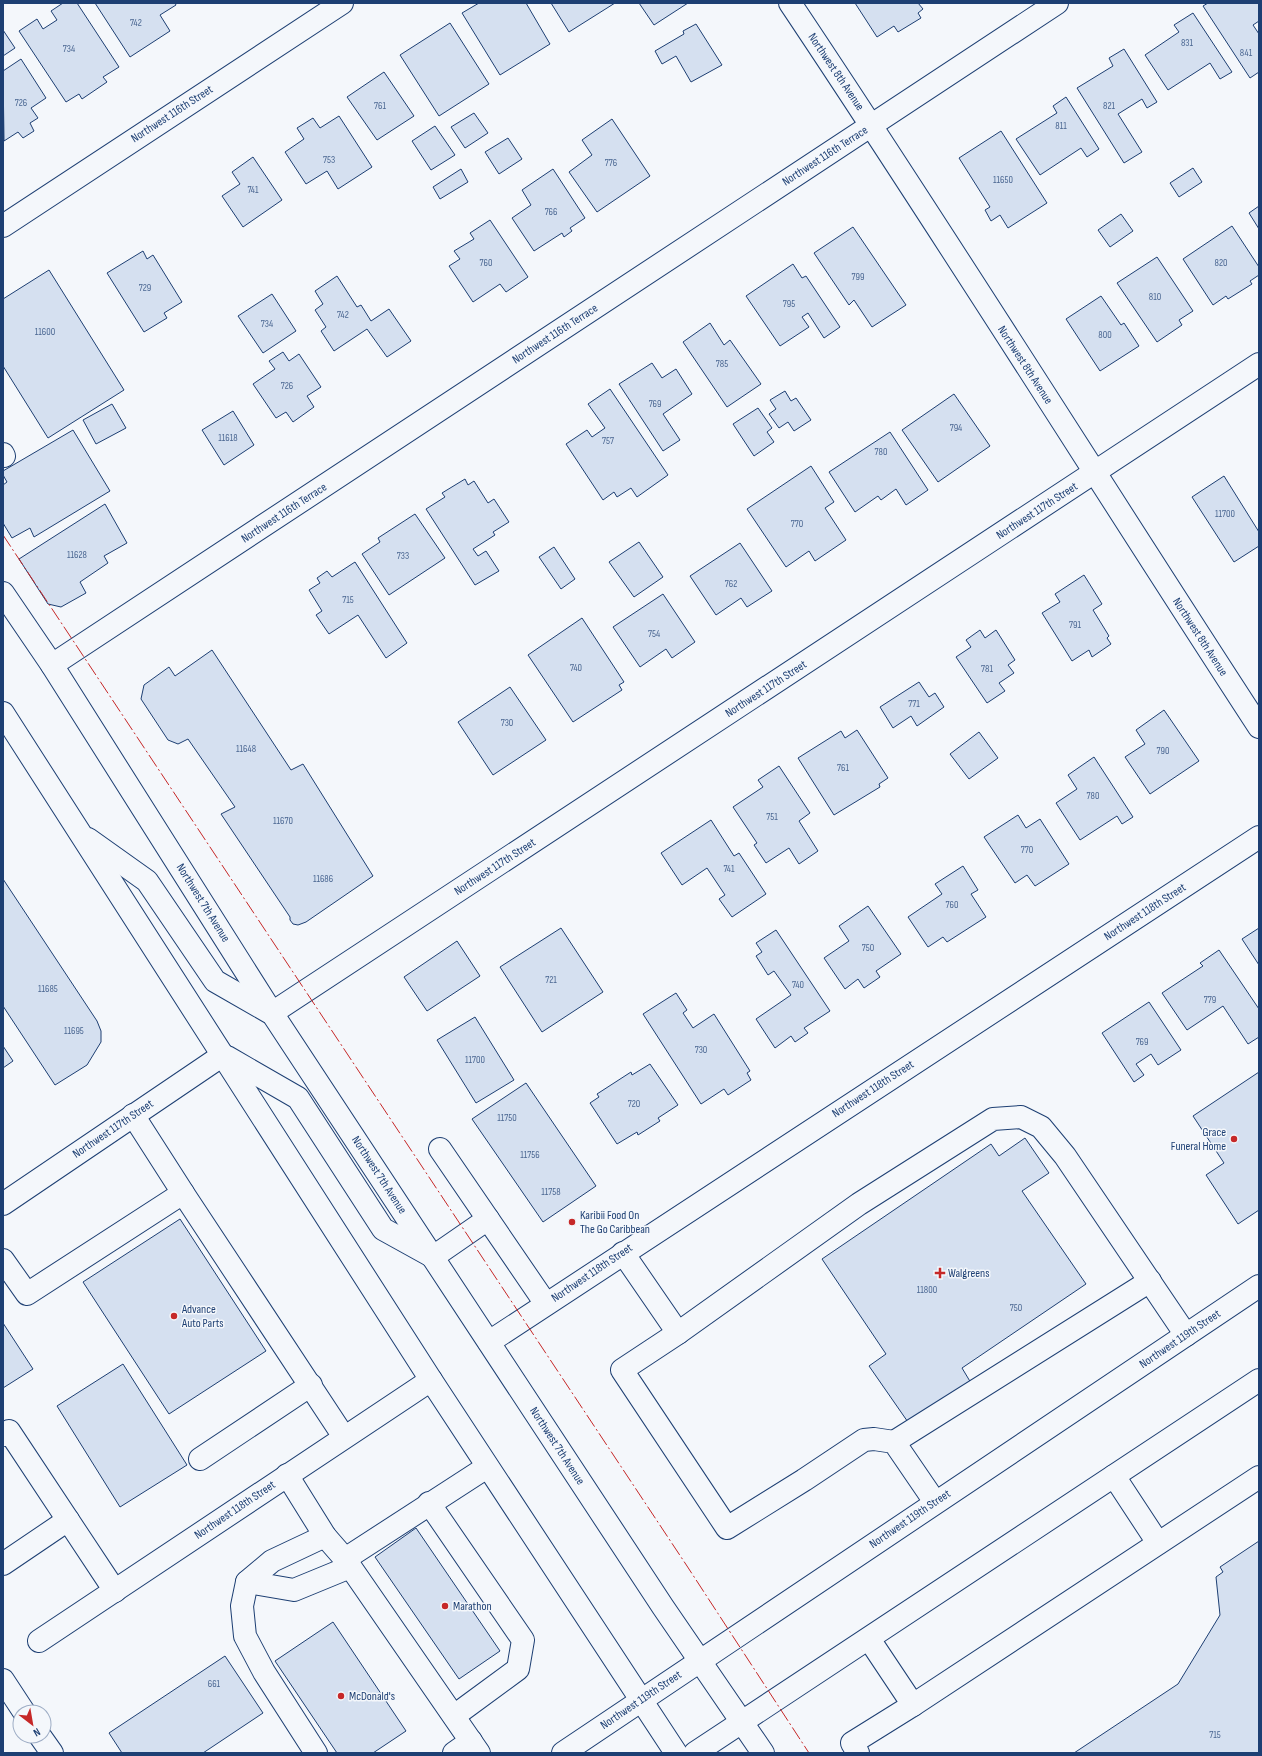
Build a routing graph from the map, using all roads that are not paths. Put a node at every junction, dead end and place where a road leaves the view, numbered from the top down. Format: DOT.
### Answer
graph roads {
  1 [pos="342,3"];
  2 [pos="790,3"];
  3 [pos="1057,3"];
  4 [pos="872,125"];
  5 [pos="3,226"];
  6 [pos="1259,364"];
  7 [pos="1094,473"];
  8 [pos="3,593"];
  9 [pos="52,666"];
  10 [pos="4,715"];
  11 [pos="1259,727"];
  12 [pos="78,831"];
  13 [pos="1259,837"];
  14 [pos="272,1013"];
  15 [pos="223,1055"];
  16 [pos="133,1115"];
  17 [pos="440,1149"];
  18 [pos="183,1192"];
  19 [pos="3,1204"];
  20 [pos="488,1219"];
  21 [pos="623,1253"];
  22 [pos="433,1256"];
  23 [pos="3,1260"];
  24 [pos="1150,1281"];
  25 [pos="1259,1286"];
  26 [pos="546,1304"];
  27 [pos="678,1333"];
  28 [pos="1186,1335"];
  29 [pos="488,1342"];
  30 [pos="431,1380"];
  31 [pos="1259,1380"];
  32 [pos="311,1385"];
  33 [pos="3,1435"];
  34 [pos="344,1437"];
  35 [pos="894,1442"];
  36 [pos="200,1458"];
  37 [pos="487,1467"];
  38 [pos="287,1475"];
  39 [pos="1114,1476"];
  40 [pos="1259,1477"];
  41 [pos="935,1502"];
  42 [pos="429,1503"];
  43 [pos="68,1520"];
  44 [pos="325,1536"];
  45 [pos="1158,1543"];
  46 [pos="347,1563"];
  47 [pos="3,1564"];
  48 [pos="247,1582"];
  49 [pos="115,1591"];
  50 [pos="869,1639"];
  51 [pos="39,1641"];
  52 [pos="699,1660"];
  53 [pos="3,1680"];
  54 [pos="641,1700"];
  55 [pos="19,1704"];
  56 [pos="912,1705"];
  57 [pos="454,1716"];
  58 [pos="741,1723"];
  59 [pos="46,1744"];
  60 [pos="468,1749"];
  61 [pos="52,1753"];
  62 [pos="316,1753"];
  63 [pos="563,1753"];
  64 [pos="676,1753"];
  65 [pos="695,1753"];
  66 [pos="763,1753"];
  67 [pos="858,1753"];
  1 -- 5 [label="main road, Northwest 116th Street"];
  2 -- 4 [label="main road, Northwest 8th Avenue"];
  3 -- 4 [label="main road, Northwest 116th Terrace"];
  4 -- 7 [label="main road, Northwest 8th Avenue"];
  4 -- 9 [label="main road, Northwest 116th Terrace"];
  6 -- 7 [label="main road, Northwest 117th Street"];
  7 -- 11 [label="main road, Northwest 8th Avenue"];
  7 -- 14 [label="main road, Northwest 117th Street"];
  8 -- 9 [label="main road, Northwest 7th Avenue"];
  9 -- 14 [label="main road, Northwest 7th Avenue"];
  10 -- 12 [label="main road"];
  12 -- 14 [label="main road"];
  12 -- 15 [label="main road"];
  13 -- 21 [label="main road, Northwest 118th Street"];
  14 -- 22 [label="main road, Northwest 7th Avenue"];
  15 -- 16 [label="main road, Northwest 117th Street"];
  15 -- 22 [label="main road"];
  15 -- 30 [label="main road"];
  16 -- 18 [label="main road"];
  16 -- 19 [label="main road, Northwest 117th Street"];
  17 -- 20 [label="main road"];
  18 -- 23 [label="main road"];
  18 -- 32 [label="main road"];
  20 -- 22 [label="main road"];
  20 -- 26 [label="main road"];
  21 -- 26 [label="main road, Northwest 118th Street"];
  21 -- 27 [label="main road"];
  22 -- 29 [label="main road, Northwest 7th Avenue"];
  24 -- 27 [label="main road"];
  24 -- 28 [label="main road"];
  24 -- 35 [label="main road"];
  25 -- 28 [label="main road, Northwest 119th Street"];
  26 -- 29 [label="main road, Northwest 118th Street"];
  27 -- 35 [label="main road"];
  28 -- 41 [label="main road, Northwest 119th Street"];
  29 -- 52 [label="main road, Northwest 7th Avenue"];
  30 -- 34 [label="main road, Northwest 118th Street"];
  30 -- 37 [label="main road"];
  31 -- 39 [label="main road"];
  32 -- 34 [label="main road"];
  32 -- 36 [label="main road"];
  33 -- 43 [label="main road"];
  34 -- 38 [label="main road, Northwest 118th Street"];
  35 -- 41 [label="main road"];
  37 -- 42 [label="main road"];
  37 -- 54 [label="main road"];
  38 -- 44 [label="main road"];
  38 -- 49 [label="main road, Northwest 118th Street"];
  39 -- 45 [label="main road"];
  39 -- 50 [label="main road"];
  40 -- 45 [label="main road"];
  41 -- 52 [label="main road, Northwest 119th Street"];
  42 -- 46 [label="main road"];
  42 -- 57 [label="main road"];
  43 -- 47 [label="main road"];
  43 -- 49 [label="main road"];
  44 -- 46 [label="main road"];
  44 -- 48 [label="main road"];
  45 -- 56 [label="main road"];
  46 -- 48 [label="main road"];
  46 -- 57 [label="main road"];
  48 -- 62 [label="main road"];
  49 -- 51 [label="main road, Northwest 118th Street"];
  50 -- 56 [label="main road"];
  50 -- 58 [label="main road"];
  52 -- 54 [label="main road, Northwest 119th Street"];
  52 -- 58 [label="main road, Northwest 7th Avenue"];
  53 -- 55 [label="main road"];
  54 -- 63 [label="main road, Northwest 119th Street"];
  54 -- 64 [label="main road"];
  56 -- 67 [label="main road"];
  57 -- 60 [label="main road"];
  58 -- 65 [label="main road"];
  58 -- 66 [label="main road, Northwest 7th Avenue"];
  59 -- 61 [label="main road"];
}
